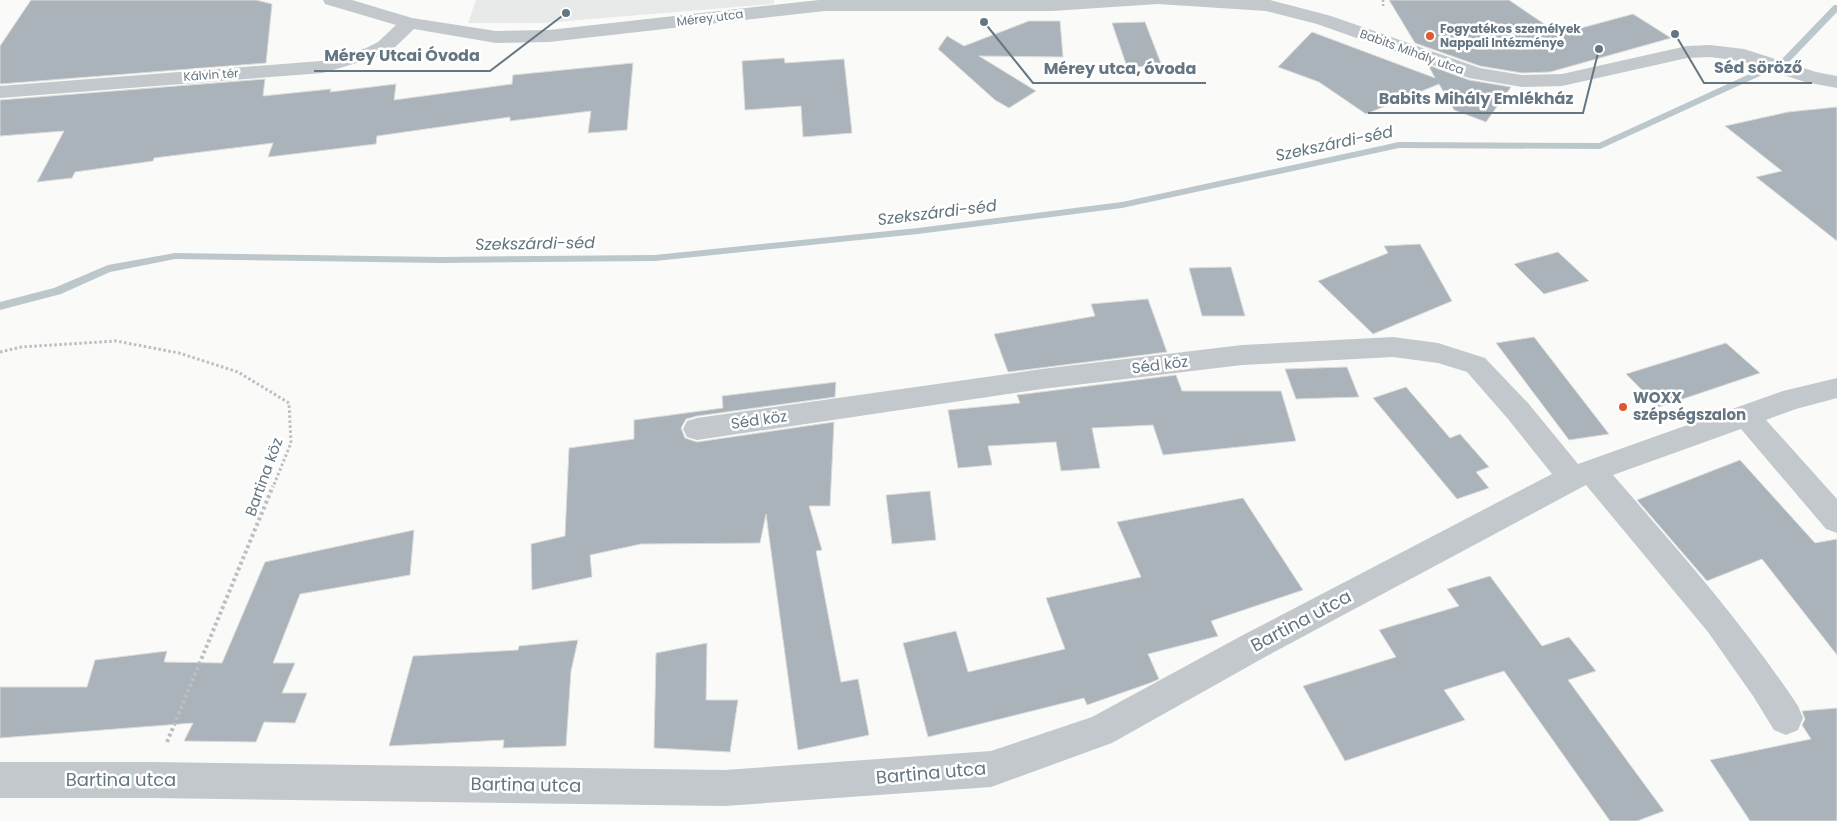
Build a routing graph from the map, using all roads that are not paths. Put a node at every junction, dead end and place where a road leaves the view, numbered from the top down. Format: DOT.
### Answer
graph roads {
  1 [pos="332,0"];
  2 [pos="1152,0"];
  3 [pos="1164,0"];
  4 [pos="410,23"];
  5 [pos="1837,82"];
  6 [pos="0,92"];
  7 [pos="1837,388"];
  8 [pos="1746,416"];
  9 [pos="697,428"];
  10 [pos="1582,475"];
  11 [pos="1837,520"];
  12 [pos="1786,718"];
  13 [pos="0,780"];
  1 -- 4 [label="street, Mérey utca"];
  2 -- 4 [label="street, Mérey utca"];
  3 -- 5 [label="street, Babits Mihály utca"];
  4 -- 6 [label="street, Kálvin tér"];
  7 -- 8 [label="street, Bartina utca"];
  8 -- 10 [label="street, Bartina utca"];
  8 -- 11 [label="street"];
  9 -- 10 [label="street, Séd köz"];
  10 -- 12 [label="street, Séd köz"];
  10 -- 13 [label="street, Bartina utca"];
}
